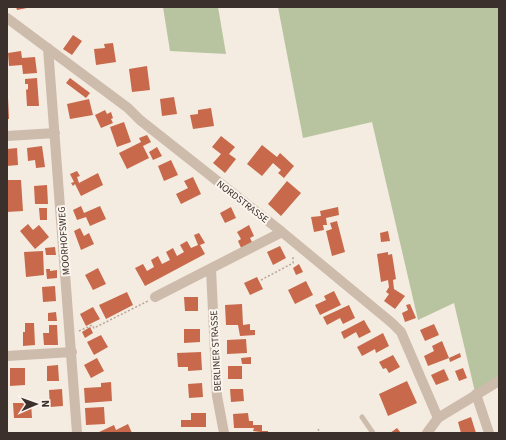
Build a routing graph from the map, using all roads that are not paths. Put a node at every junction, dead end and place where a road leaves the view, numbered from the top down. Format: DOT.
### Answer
graph roads {
  1 [pos="7,18"];
  2 [pos="48,48"];
  3 [pos="54,133"];
  4 [pos="7,136"];
  5 [pos="282,232"];
  6 [pos="211,269"];
  7 [pos="155,297"];
  8 [pos="72,352"];
  9 [pos="7,356"];
  10 [pos="499,381"];
  11 [pos="476,394"];
  12 [pos="362,417"];
  13 [pos="438,418"];
  14 [pos="77,433"];
  15 [pos="224,433"];
  16 [pos="373,433"];
  17 [pos="427,433"];
  18 [pos="489,433"];
  1 -- 2 [label="street, NORDSTRASSE"];
  2 -- 3 [label="street, MOORHOFSWEG"];
  2 -- 5 [label="street, NORDSTRASSE"];
  3 -- 4 [label="street"];
  3 -- 8 [label="street, MOORHOFSWEG"];
  5 -- 6 [label="street"];
  5 -- 13 [label="street, NORDSTRASSE"];
  6 -- 7 [label="street"];
  6 -- 15 [label="street, BERLINER STRASSE"];
  8 -- 9 [label="street"];
  8 -- 14 [label="street, MOORHOFSWEG"];
  10 -- 11 [label="street"];
  11 -- 13 [label="street"];
  11 -- 18 [label="street"];
  12 -- 16 [label="lane"];
  13 -- 17 [label="street"];
}
